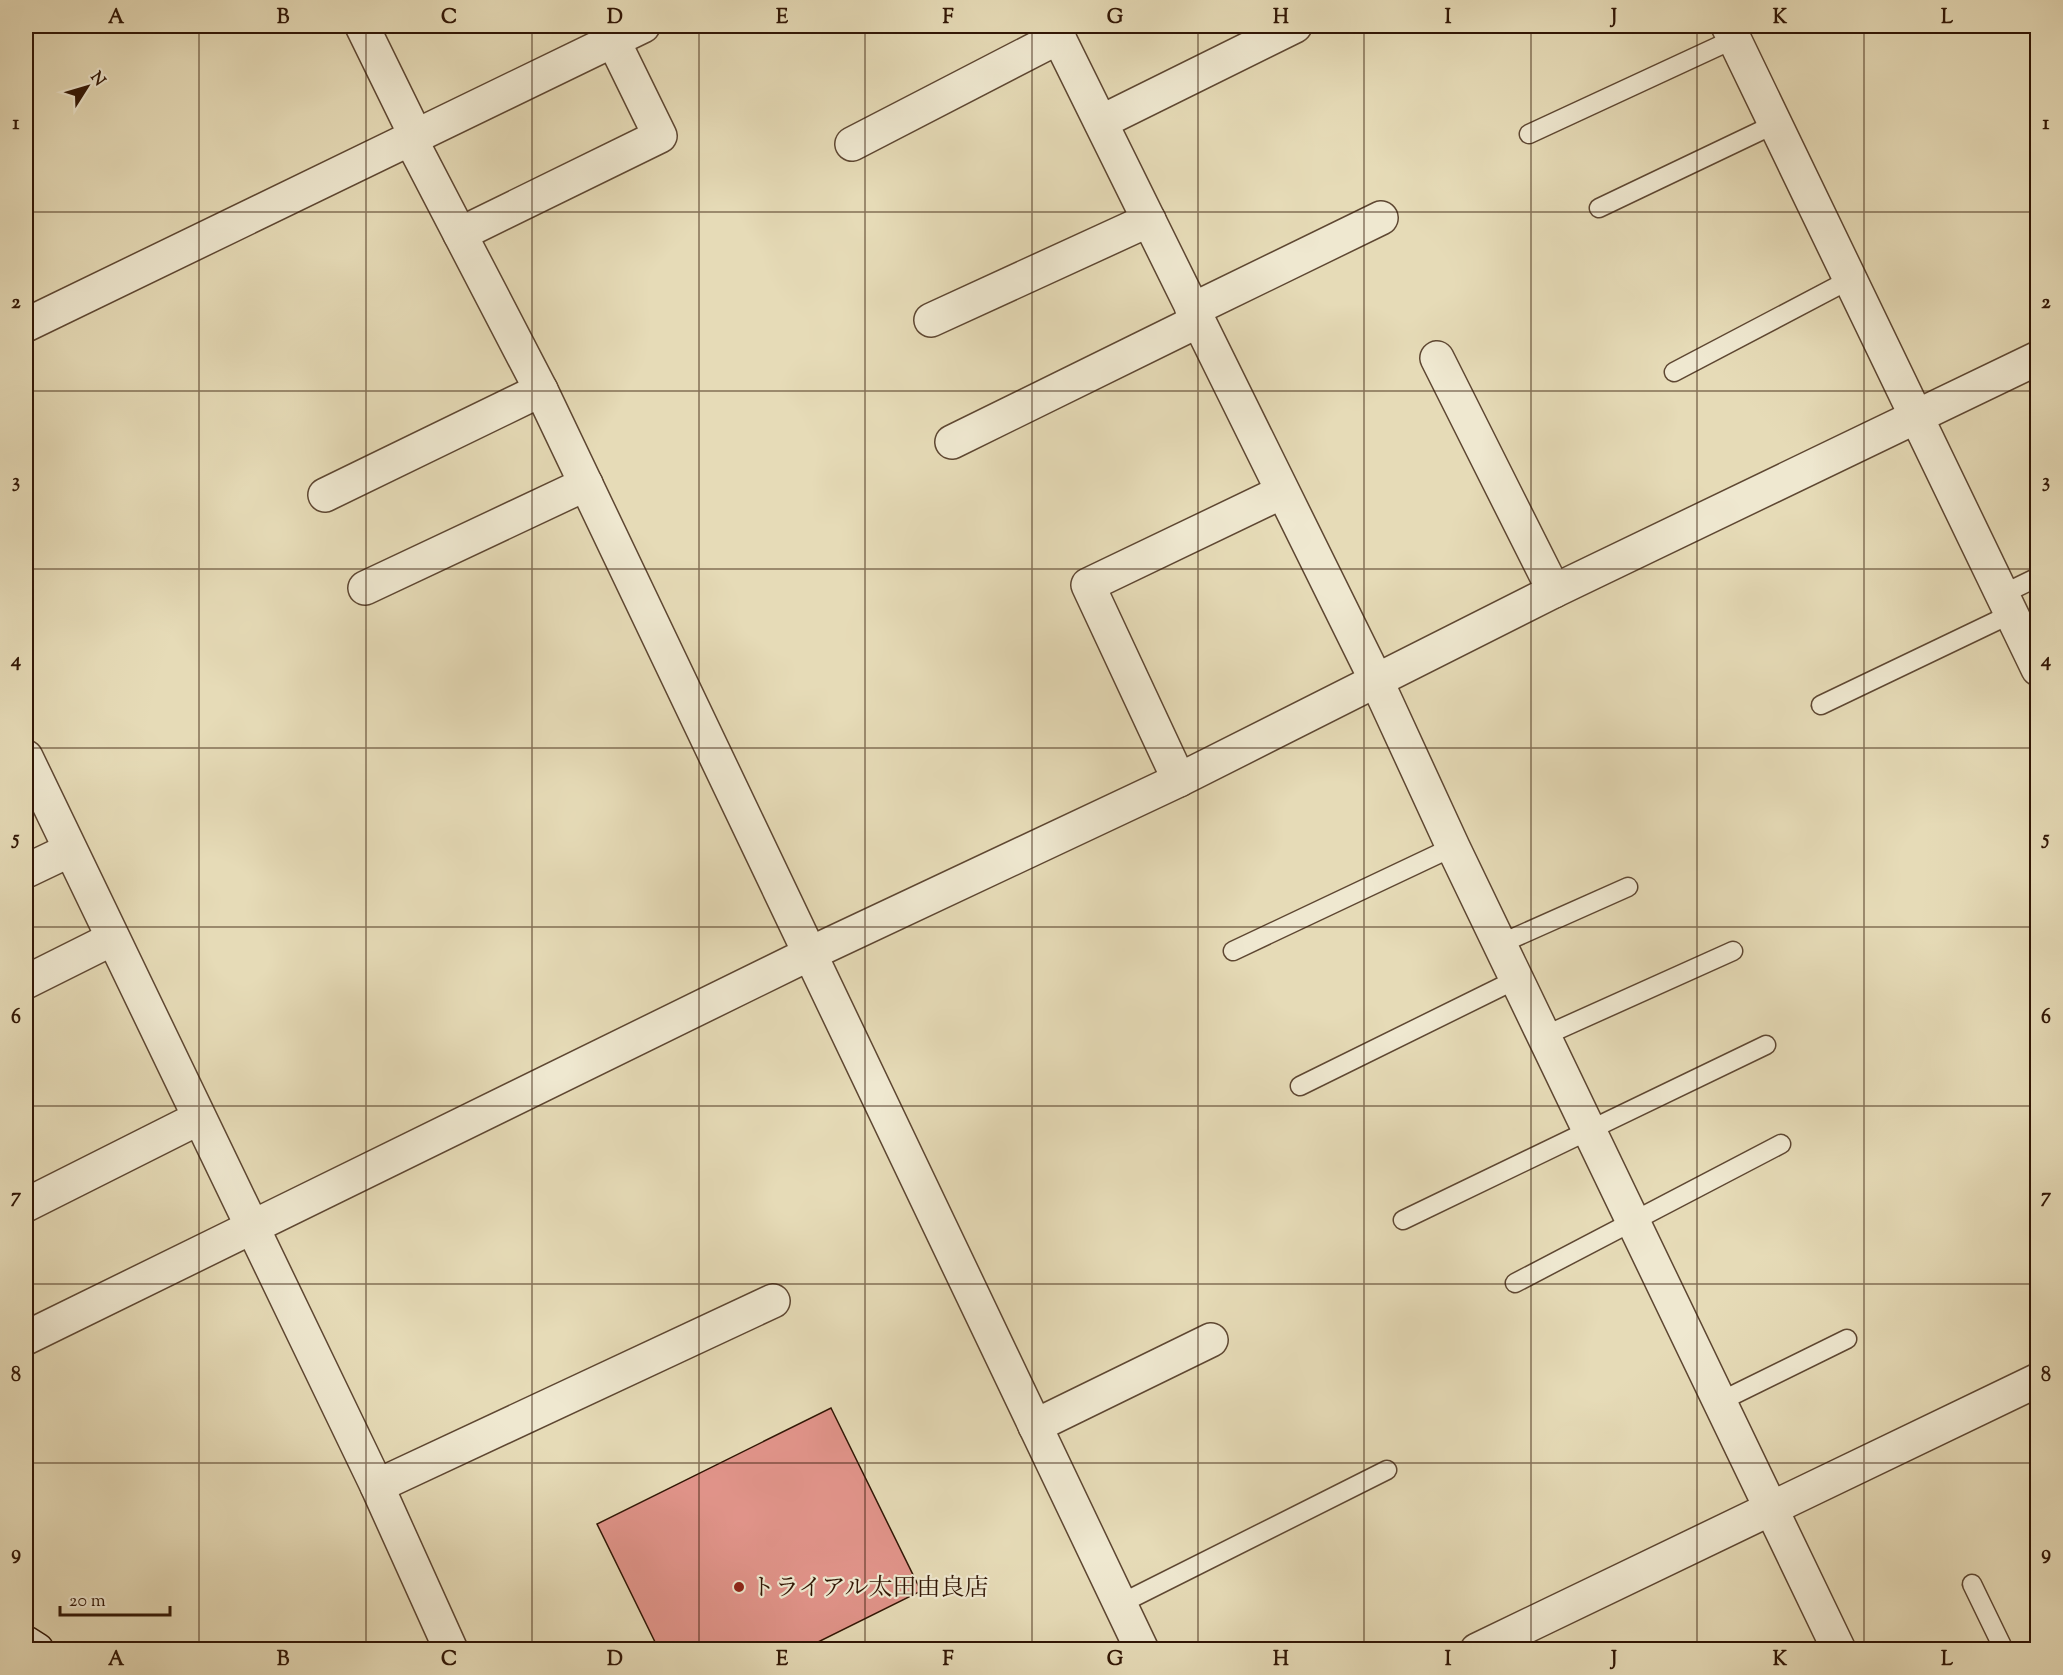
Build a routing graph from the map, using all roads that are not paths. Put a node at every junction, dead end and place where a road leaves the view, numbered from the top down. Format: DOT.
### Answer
graph roads {
  1 [pos="362,26"];
  2 [pos="643,26"];
  3 [pos="1295,26"];
  4 [pos="1056,32"];
  5 [pos="1731,32"];
  6 [pos="613,40"];
  7 [pos="1101,122"];
  8 [pos="1774,124"];
  9 [pos="1529,134"];
  10 [pos="411,140"];
  11 [pos="852,144"];
  12 [pos="1599,208"];
  13 [pos="1381,218"];
  14 [pos="1149,220"];
  15 [pos="460,234"];
  16 [pos="1849,280"];
  17 [pos="1195,315"];
  18 [pos="931,320"];
  19 [pos="26,325"];
  20 [pos="1437,358"];
  21 [pos="2037,358"];
  22 [pos="1674,372"];
  23 [pos="541,390"];
  24 [pos="1914,417"];
  25 [pos="952,442"];
  26 [pos="586,484"];
  27 [pos="1282,492"];
  28 [pos="325,495"];
  29 [pos="2037,577"];
  30 [pos="365,588"];
  31 [pos="1554,591"];
  32 [pos="2006,604"];
  33 [pos="2037,669"];
  34 [pos="1377,682"];
  35 [pos="1821,705"];
  36 [pos="26,757"];
  37 [pos="1179,780"];
  38 [pos="1453,847"];
  39 [pos="70,850"];
  40 [pos="26,871"];
  41 [pos="1628,887"];
  42 [pos="112,939"];
  43 [pos="1500,944"];
  44 [pos="1233,951"];
  45 [pos="1733,951"];
  46 [pos="809,954"];
  47 [pos="1517,980"];
  48 [pos="26,982"];
  49 [pos="1544,1036"];
  50 [pos="1766,1045"];
  51 [pos="1300,1086"];
  52 [pos="199,1118"];
  53 [pos="1589,1131"];
  54 [pos="1781,1144"];
  55 [pos="26,1205"];
  56 [pos="1403,1220"];
  57 [pos="1633,1221"];
  58 [pos="252,1226"];
  59 [pos="1515,1283"];
  60 [pos="773,1301"];
  61 [pos="26,1338"];
  62 [pos="1847,1339"];
  63 [pos="1210,1340"];
  64 [pos="2037,1380"];
  65 [pos="1719,1402"];
  66 [pos="1035,1426"];
  67 [pos="1387,1470"];
  68 [pos="377,1486"];
  69 [pos="1771,1509"];
  70 [pos="1972,1584"];
  71 [pos="1120,1604"];
  72 [pos="26,1643"];
  73 [pos="1490,1647"];
  74 [pos="37,1650"];
  75 [pos="452,1650"];
  76 [pos="1142,1650"];
  77 [pos="1839,1650"];
  78 [pos="2004,1650"];
  1 -- 10 [label="street"];
  2 -- 6 [label="street"];
  3 -- 7 [label="street"];
  4 -- 7 [label="street"];
  4 -- 11 [label="street"];
  5 -- 8 [label="street"];
  5 -- 9 [label="lane"];
  6 -- 10 [label="street"];
  6 -- 15 [label="street"];
  7 -- 14 [label="street"];
  8 -- 12 [label="lane"];
  8 -- 16 [label="street"];
  10 -- 15 [label="street"];
  10 -- 19 [label="street"];
  13 -- 17 [label="street"];
  14 -- 17 [label="street"];
  14 -- 18 [label="street"];
  15 -- 23 [label="street"];
  16 -- 22 [label="lane"];
  16 -- 24 [label="street"];
  17 -- 25 [label="street"];
  17 -- 27 [label="street"];
  20 -- 31 [label="street"];
  21 -- 24 [label="street"];
  23 -- 26 [label="street"];
  23 -- 28 [label="street"];
  24 -- 31 [label="street"];
  24 -- 32 [label="street"];
  26 -- 30 [label="street"];
  26 -- 46 [label="street"];
  27 -- 34 [label="street"];
  27 -- 37 [label="street"];
  29 -- 32 [label="lane"];
  31 -- 34 [label="street"];
  32 -- 33 [label="street"];
  32 -- 35 [label="lane"];
  34 -- 37 [label="street"];
  34 -- 38 [label="street"];
  36 -- 39 [label="street"];
  37 -- 46 [label="street"];
  38 -- 43 [label="street"];
  38 -- 44 [label="lane"];
  39 -- 40 [label="street"];
  39 -- 42 [label="street"];
  41 -- 43 [label="lane"];
  42 -- 48 [label="street"];
  42 -- 52 [label="street"];
  43 -- 47 [label="street"];
  45 -- 49 [label="lane"];
  46 -- 58 [label="street"];
  46 -- 66 [label="street"];
  47 -- 49 [label="street"];
  47 -- 51 [label="lane"];
  49 -- 53 [label="street"];
  50 -- 53 [label="lane"];
  52 -- 55 [label="street"];
  52 -- 58 [label="street"];
  53 -- 56 [label="lane"];
  53 -- 57 [label="street"];
  54 -- 57 [label="lane"];
  57 -- 59 [label="lane"];
  57 -- 65 [label="street"];
  58 -- 61 [label="street"];
  58 -- 68 [label="street"];
  60 -- 68 [label="street"];
  62 -- 65 [label="lane"];
  63 -- 66 [label="street"];
  64 -- 69 [label="street"];
  65 -- 69 [label="street"];
  66 -- 71 [label="street"];
  67 -- 71 [label="lane"];
  68 -- 75 [label="street"];
  69 -- 73 [label="street"];
  69 -- 77 [label="street"];
  70 -- 78 [label="lane"];
  71 -- 76 [label="street"];
  72 -- 74 [label="street"];
}
